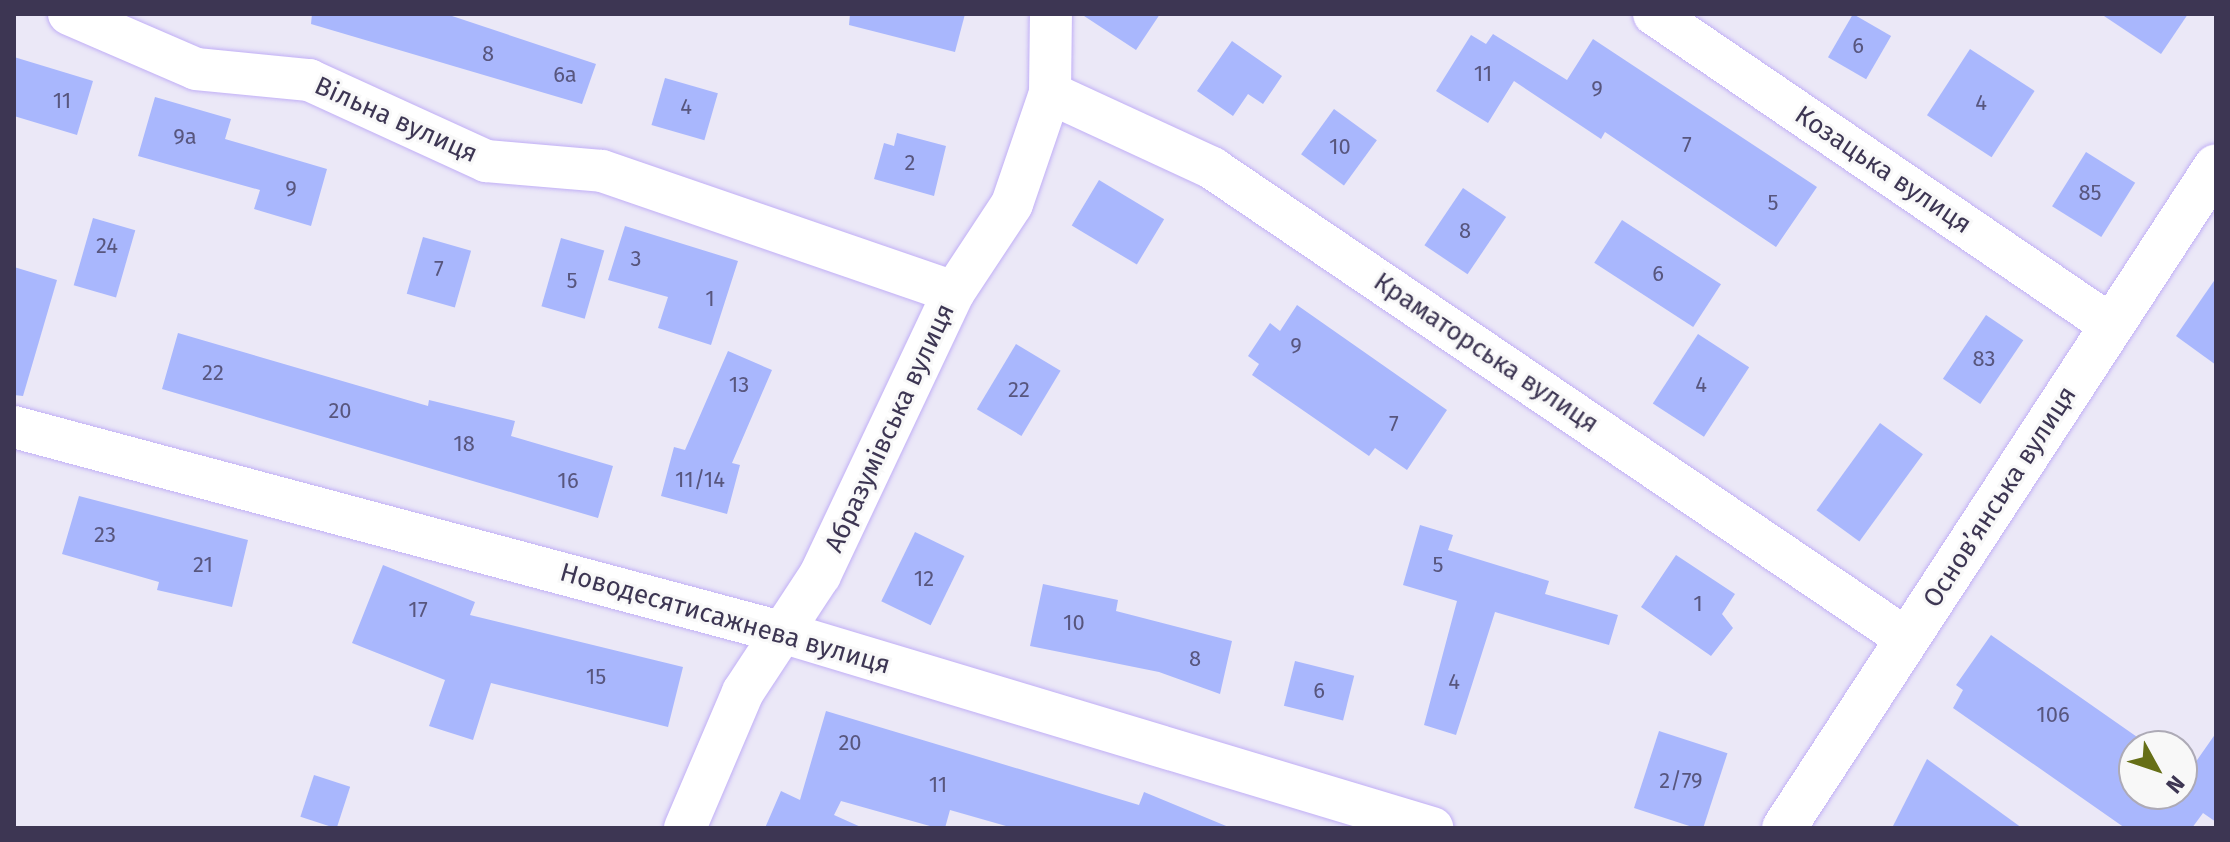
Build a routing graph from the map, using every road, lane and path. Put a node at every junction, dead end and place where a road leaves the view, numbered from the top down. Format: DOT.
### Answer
graph roads {
  1 [pos="69,14"];
  2 [pos="1051,14"];
  3 [pos="1654,14"];
  4 [pos="1050,93"];
  5 [pos="2216,166"];
  6 [pos="954,292"];
  7 [pos="2112,326"];
  8 [pos="14,427"];
  9 [pos="788,634"];
  10 [pos="1907,639"];
  11 [pos="685,828"];
  12 [pos="1432,828"];
  13 [pos="1784,828"];
  1 -- 6 [label="street, Вільна вулиця"];
  2 -- 4 [label="street, Абразумівська вулиця"];
  3 -- 7 [label="street, Козацька вулиця"];
  4 -- 6 [label="street, Абразумівська вулиця"];
  4 -- 10 [label="street, Краматорська вулиця"];
  5 -- 7 [label="street, Основ’янська вулиця"];
  6 -- 9 [label="street, Абразумівська вулиця"];
  7 -- 10 [label="street, Основ’янська вулиця"];
  8 -- 9 [label="street, Новодесятисажнева вулиця"];
  9 -- 11 [label="street, Абразумівська вулиця"];
  9 -- 12 [label="street, Новодесятисажнева вулиця"];
  10 -- 13 [label="street, Основ’янська вулиця"];
}
